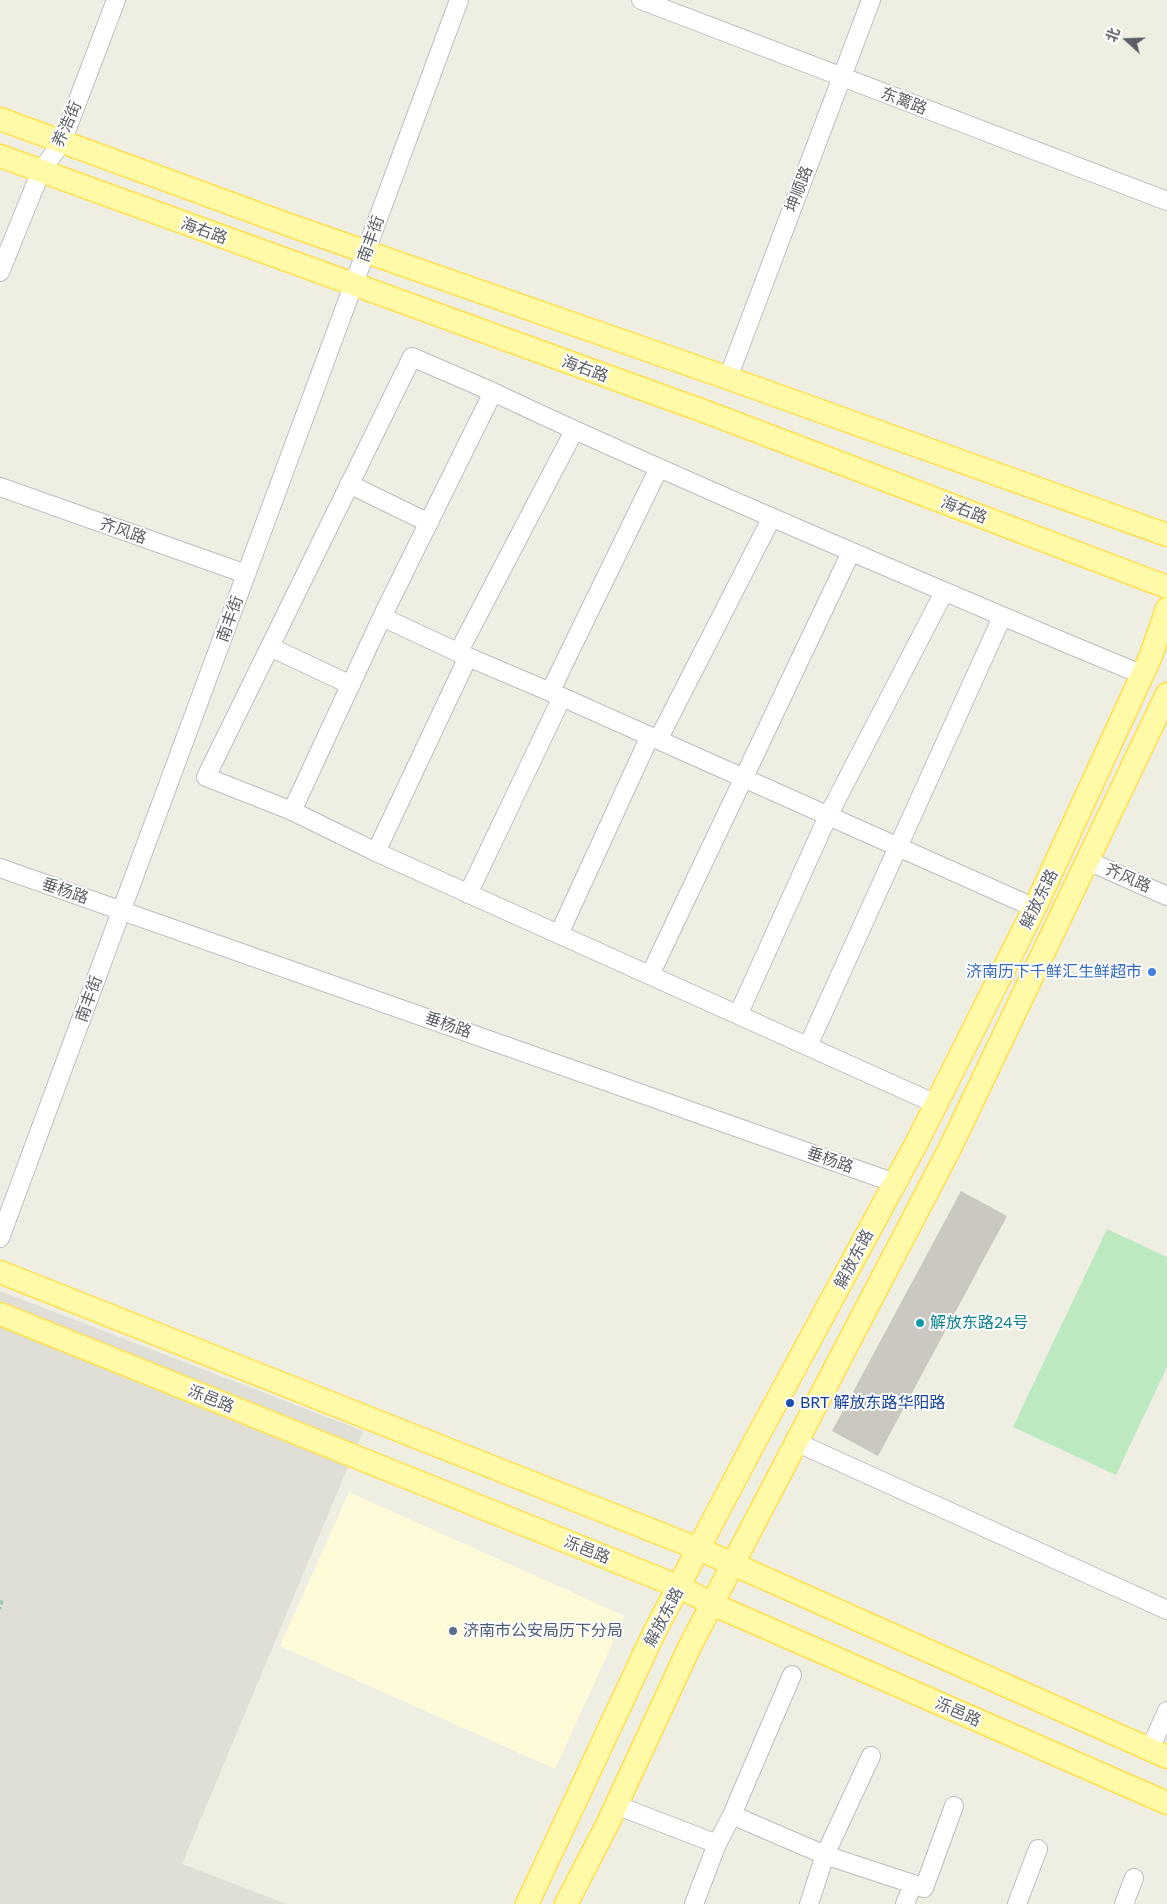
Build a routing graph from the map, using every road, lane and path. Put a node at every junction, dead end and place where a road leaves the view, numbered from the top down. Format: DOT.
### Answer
graph roads {
  1 [pos="116,0"];
  2 [pos="459,0"];
  3 [pos="641,0"];
  4 [pos="871,0"];
  5 [pos="842,78"];
  6 [pos="0,119"];
  7 [pos="62,142"];
  8 [pos="0,156"];
  9 [pos="41,171"];
  10 [pos="1167,201"];
  11 [pos="366,252"];
  12 [pos="0,272"];
  13 [pos="354,285"];
  14 [pos="728,378"];
  15 [pos="493,392"];
  16 [pos="574,431"];
  17 [pos="659,468"];
  18 [pos="350,484"];
  19 [pos="0,487"];
  20 [pos="772,517"];
  21 [pos="429,523"];
  22 [pos="1167,535"];
  23 [pos="851,552"];
  24 [pos="246,574"];
  25 [pos="1167,587"];
  26 [pos="944,592"];
  27 [pos="1167,609"];
  28 [pos="382,617"];
  29 [pos="1002,617"];
  30 [pos="270,647"];
  31 [pos="463,655"];
  32 [pos="1143,675"];
  33 [pos="351,684"];
  34 [pos="1167,694"];
  35 [pos="556,695"];
  36 [pos="654,738"];
  37 [pos="743,778"];
  38 [pos="292,811"];
  39 [pos="828,816"];
  40 [pos="898,847"];
  41 [pos="376,852"];
  42 [pos="1088,861"];
  43 [pos="0,868"];
  44 [pos="468,894"];
  45 [pos="1167,896"];
  46 [pos="1035,908"];
  47 [pos="122,911"];
  48 [pos="558,934"];
  49 [pos="650,975"];
  50 [pos="738,1015"];
  51 [pos="808,1046"];
  52 [pos="936,1104"];
  53 [pos="895,1183"];
  54 [pos="0,1238"];
  55 [pos="0,1272"];
  56 [pos="0,1314"];
  57 [pos="798,1443"];
  58 [pos="699,1549"];
  59 [pos="733,1565"];
  60 [pos="680,1587"];
  61 [pos="0,1601"];
  62 [pos="712,1604"];
  63 [pos="0,1609"];
  64 [pos="1167,1610"];
  65 [pos="792,1675"];
  66 [pos="1167,1711"];
  67 [pos="1158,1753"];
  68 [pos="871,1756"];
  69 [pos="1167,1803"];
  70 [pos="616,1805"];
  71 [pos="954,1806"];
  72 [pos="732,1815"];
  73 [pos="717,1844"];
  74 [pos="1038,1849"];
  75 [pos="825,1855"];
  76 [pos="1134,1878"];
  77 [pos="913,1884"];
  78 [pos="527,1904"];
  79 [pos="566,1904"];
  80 [pos="694,1904"];
  81 [pos="809,1904"];
  82 [pos="905,1904"];
  83 [pos="1017,1904"];
  84 [pos="1124,1904"];
  1 -- 7 [label="street, 养浩街"];
  2 -- 11 [label="street, 南丰街"];
  3 -- 5 [label="street, 东篱路"];
  4 -- 5 [label="street, 坤顺路"];
  5 -- 10 [label="street, 东篱路"];
  5 -- 14 [label="street, 坤顺路"];
  6 -- 7 [label="main road"];
  7 -- 9 [label="street, 养浩街"];
  7 -- 11 [label="main road"];
  8 -- 9 [label="main road, 海右路"];
  9 -- 12 [label="street, 养浩街"];
  9 -- 13 [label="main road, 海右路"];
  11 -- 13 [label="street, 南丰街"];
  11 -- 14 [label="main road"];
  13 -- 24 [label="street, 南丰街"];
  13 -- 25 [label="main road, 海右路"];
  14 -- 22 [label="main road"];
  15 -- 16 [label="street"];
  15 -- 18 [label="street"];
  15 -- 21 [label="street"];
  16 -- 17 [label="street"];
  16 -- 31 [label="street"];
  17 -- 20 [label="street"];
  17 -- 35 [label="street"];
  18 -- 21 [label="street"];
  18 -- 30 [label="street"];
  19 -- 24 [label="street, 齐风路"];
  20 -- 23 [label="street"];
  20 -- 36 [label="street"];
  21 -- 28 [label="street"];
  23 -- 26 [label="street"];
  23 -- 37 [label="street"];
  24 -- 47 [label="street, 南丰街"];
  26 -- 29 [label="street"];
  26 -- 39 [label="street"];
  27 -- 32 [label="main road, 解放东路"];
  28 -- 31 [label="street"];
  28 -- 33 [label="street"];
  29 -- 32 [label="street"];
  29 -- 40 [label="street"];
  30 -- 33 [label="street"];
  30 -- 38 [label="street"];
  31 -- 35 [label="street"];
  31 -- 41 [label="street"];
  32 -- 46 [label="main road, 解放东路"];
  33 -- 38 [label="street"];
  34 -- 42 [label="main road, 解放东路"];
  35 -- 36 [label="street"];
  35 -- 44 [label="street"];
  36 -- 37 [label="street"];
  36 -- 48 [label="street"];
  37 -- 39 [label="street"];
  37 -- 49 [label="street"];
  38 -- 41 [label="street"];
  39 -- 40 [label="street"];
  39 -- 50 [label="street"];
  40 -- 46 [label="street"];
  40 -- 51 [label="street"];
  41 -- 44 [label="street"];
  42 -- 45 [label="street, 齐风路"];
  42 -- 57 [label="main road, 解放东路"];
  43 -- 47 [label="street, 垂杨路"];
  44 -- 48 [label="street"];
  46 -- 52 [label="main road, 解放东路"];
  47 -- 53 [label="street, 垂杨路"];
  47 -- 54 [label="street, 南丰街"];
  48 -- 49 [label="street"];
  49 -- 50 [label="street"];
  50 -- 51 [label="street"];
  51 -- 52 [label="street"];
  52 -- 53 [label="main road, 解放东路"];
  53 -- 58 [label="main road, 解放东路"];
  55 -- 58 [label="main road"];
  56 -- 60 [label="main road, 泺邑路"];
  57 -- 59 [label="main road, 解放东路"];
  57 -- 64 [label="street"];
  58 -- 59 [label="main road"];
  58 -- 60 [label="main road, 解放东路"];
  59 -- 62 [label="main road, 解放东路"];
  59 -- 67 [label="main road"];
  60 -- 62 [label="main road, 泺邑路"];
  60 -- 78 [label="main road, 解放东路"];
  61 -- 63 [label="path"];
  62 -- 69 [label="main road, 泺邑路"];
  62 -- 70 [label="main road, 解放东路"];
  65 -- 72 [label="street"];
  66 -- 67 [label="street"];
  68 -- 75 [label="street"];
  70 -- 73 [label="street"];
  70 -- 79 [label="main road, 解放东路"];
  71 -- 77 [label="street"];
  72 -- 73 [label="street"];
  72 -- 75 [label="street"];
  73 -- 80 [label="street"];
  74 -- 83 [label="street"];
  75 -- 77 [label="street"];
  75 -- 81 [label="street"];
  76 -- 84 [label="street"];
  77 -- 82 [label="street"];
}
